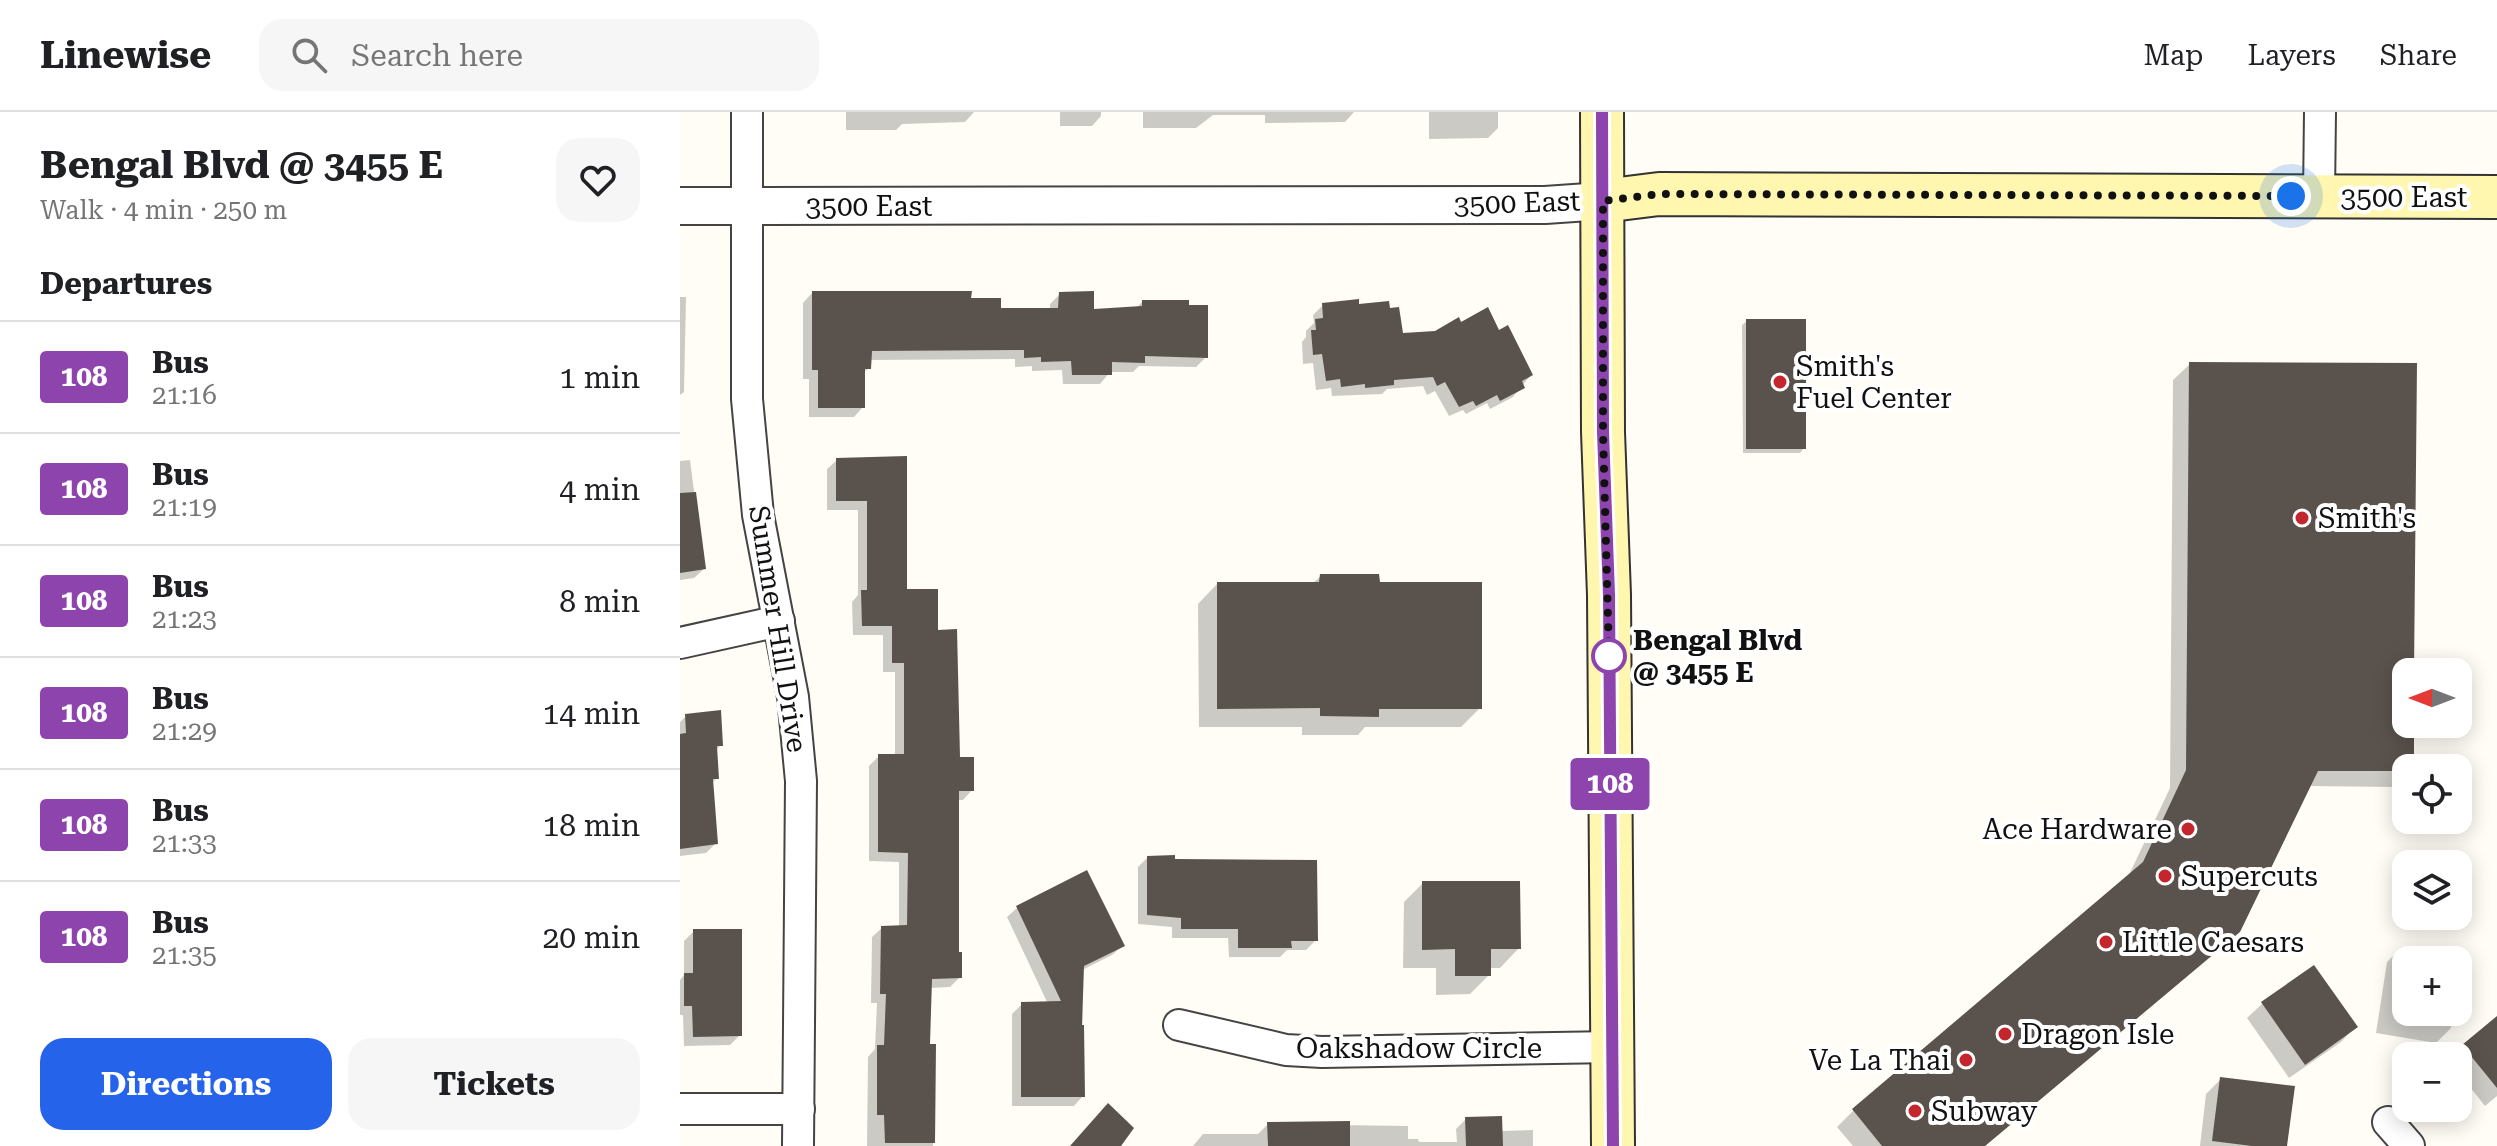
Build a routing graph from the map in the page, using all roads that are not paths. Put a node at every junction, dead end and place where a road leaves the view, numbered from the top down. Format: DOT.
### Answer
graph roads {
  1 [pos="747,112"];
  2 [pos="1602,112"];
  3 [pos="2320,112"];
  4 [pos="2319,196"];
  5 [pos="2497,197"];
  6 [pos="1603,201"];
  7 [pos="680,206"];
  8 [pos="747,206"];
  9 [pos="779,621"];
  10 [pos="680,643"];
  11 [pos="1179,1025"];
  12 [pos="1614,1047"];
  13 [pos="680,1109"];
  14 [pos="799,1109"];
  15 [pos="2388,1122"];
  16 [pos="798,1146"];
  17 [pos="1613,1146"];
  18 [pos="2409,1146"];
  1 -- 8 [label="street, Summer Hill Drive"];
  2 -- 6 [label="main road"];
  3 -- 4 [label="street"];
  4 -- 5 [label="main road, 3500 East"];
  4 -- 6 [label="main road, 3500 East"];
  6 -- 8 [label="street, 3500 East"];
  6 -- 12 [label="main road"];
  7 -- 8 [label="street, 3500 East"];
  8 -- 9 [label="street, Summer Hill Drive"];
  9 -- 10 [label="street"];
  9 -- 14 [label="street, Summer Hill Drive"];
  11 -- 12 [label="street, Oakshadow Circle"];
  12 -- 17 [label="main road"];
  13 -- 14 [label="street"];
  14 -- 16 [label="street, Summer Hill Drive"];
  15 -- 18 [label="street"];
}
